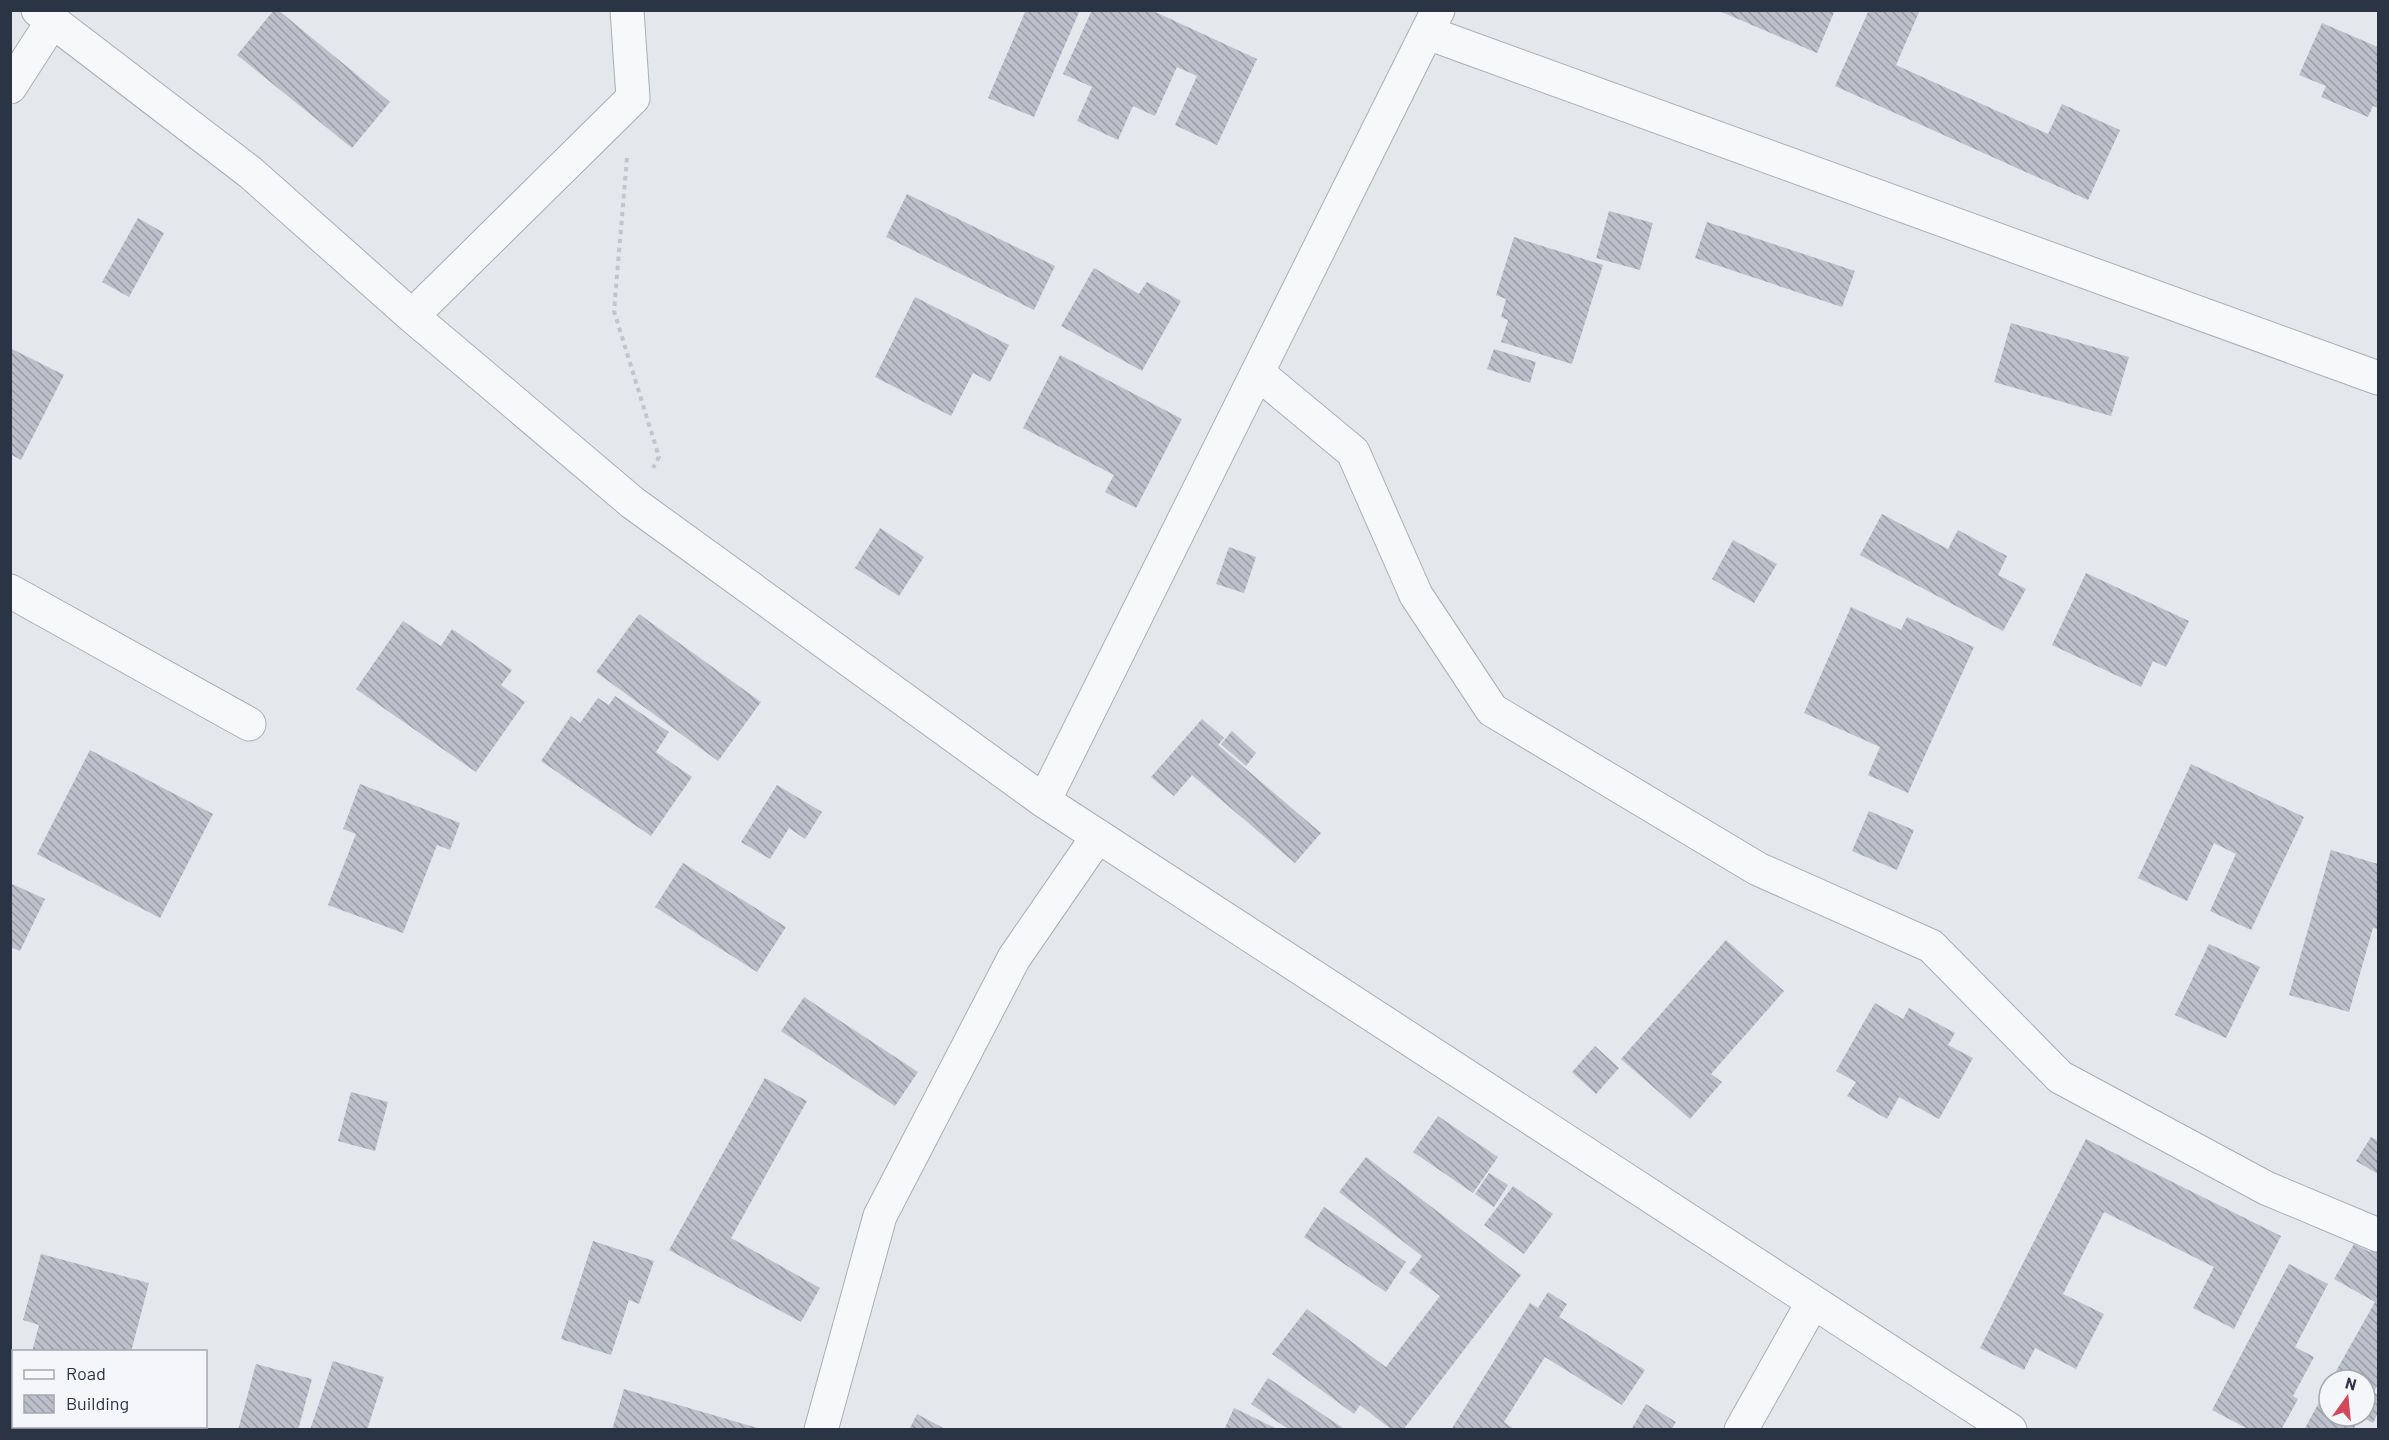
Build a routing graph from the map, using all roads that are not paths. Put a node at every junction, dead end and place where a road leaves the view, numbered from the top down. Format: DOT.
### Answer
graph roads {
  1 [pos="627,10"];
  2 [pos="45,16"];
  3 [pos="1433,22"];
  4 [pos="10,87"];
  5 [pos="412,316"];
  6 [pos="1258,373"];
  7 [pos="2379,378"];
  8 [pos="10,591"];
  9 [pos="249,724"];
  10 [pos="1044,801"];
  11 [pos="1098,836"];
  12 [pos="2379,1235"];
  13 [pos="1813,1302"];
  14 [pos="821,1430"];
  15 [pos="1741,1430"];
  16 [pos="2010,1430"];
  1 -- 5 [label="street"];
  2 -- 4 [label="street"];
  2 -- 5 [label="street"];
  3 -- 6 [label="street"];
  3 -- 7 [label="street"];
  5 -- 10 [label="street"];
  6 -- 10 [label="street"];
  6 -- 12 [label="street"];
  8 -- 9 [label="street"];
  10 -- 11 [label="street"];
  11 -- 13 [label="street"];
  11 -- 14 [label="street"];
  13 -- 15 [label="street"];
  13 -- 16 [label="street"];
}
